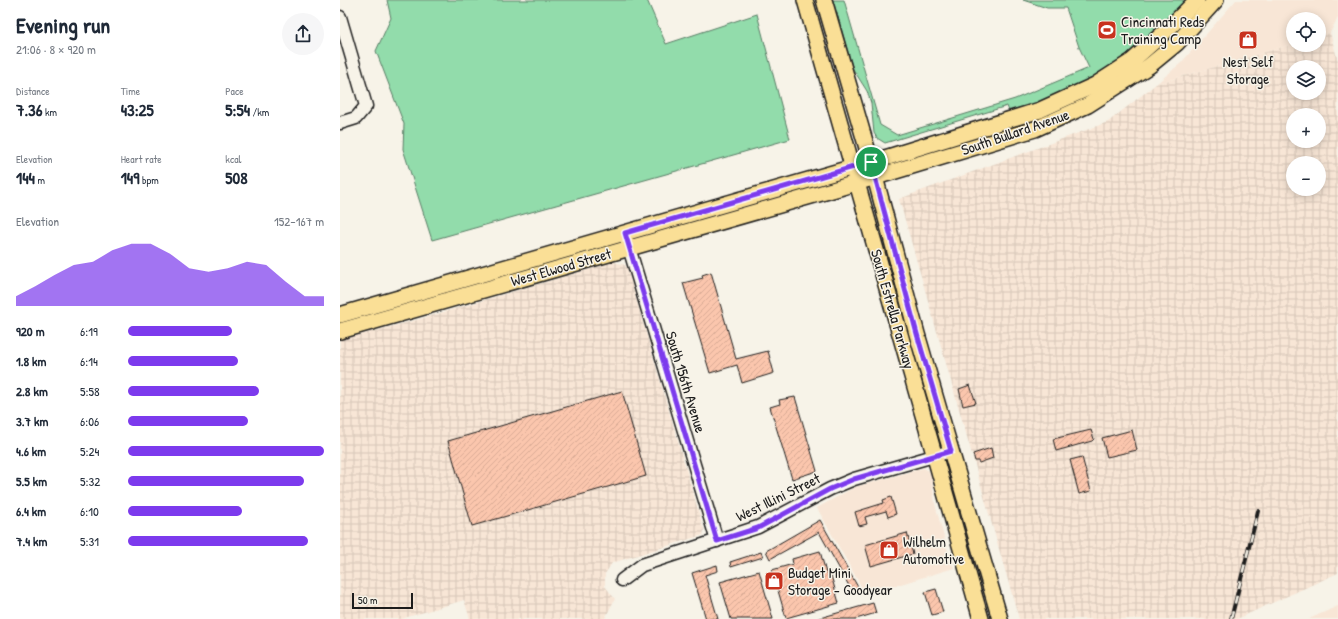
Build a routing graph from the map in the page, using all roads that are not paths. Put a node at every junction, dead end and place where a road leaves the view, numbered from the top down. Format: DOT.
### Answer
graph roads {
  1 [pos="805,0"];
  2 [pos="824,0"];
  3 [pos="1197,0"];
  4 [pos="1216,0"];
  5 [pos="340,16"];
  6 [pos="340,123"];
  7 [pos="871,162"];
  8 [pos="853,167"];
  9 [pos="874,178"];
  10 [pos="857,182"];
  11 [pos="627,240"];
  12 [pos="340,315"];
  13 [pos="340,330"];
  14 [pos="951,451"];
  15 [pos="935,456"];
  16 [pos="717,541"];
  17 [pos="622,580"];
  18 [pos="981,619"];
  19 [pos="1000,619"];
  1 -- 8 [label="main road, South Estrella Parkway"];
  2 -- 7 [label="main road, South Estrella Parkway"];
  3 -- 7 [label="main road, South Bullard Avenue"];
  4 -- 9 [label="main road, South Bullard Avenue"];
  5 -- 6 [label="street"];
  7 -- 8 [label="main road, West Elwood Street"];
  7 -- 9 [label="main road, South Estrella Parkway"];
  8 -- 10 [label="main road, South Estrella Parkway"];
  8 -- 11 [label="main road, West Elwood Street"];
  9 -- 10 [label="main road, West Elwood Street"];
  9 -- 14 [label="main road, South Estrella Parkway"];
  10 -- 11 [label="main road, West Elwood Street"];
  10 -- 15 [label="main road, South Estrella Parkway"];
  11 -- 12 [label="main road, West Elwood Street"];
  11 -- 13 [label="main road, West Elwood Street"];
  11 -- 16 [label="street, South 156th Avenue"];
  14 -- 15 [label="street, West Illini Street"];
  14 -- 19 [label="main road, South Estrella Parkway"];
  15 -- 16 [label="street, West Illini Street"];
  15 -- 18 [label="main road, South Estrella Parkway"];
  16 -- 17 [label="street, West Illini Street"];
}
